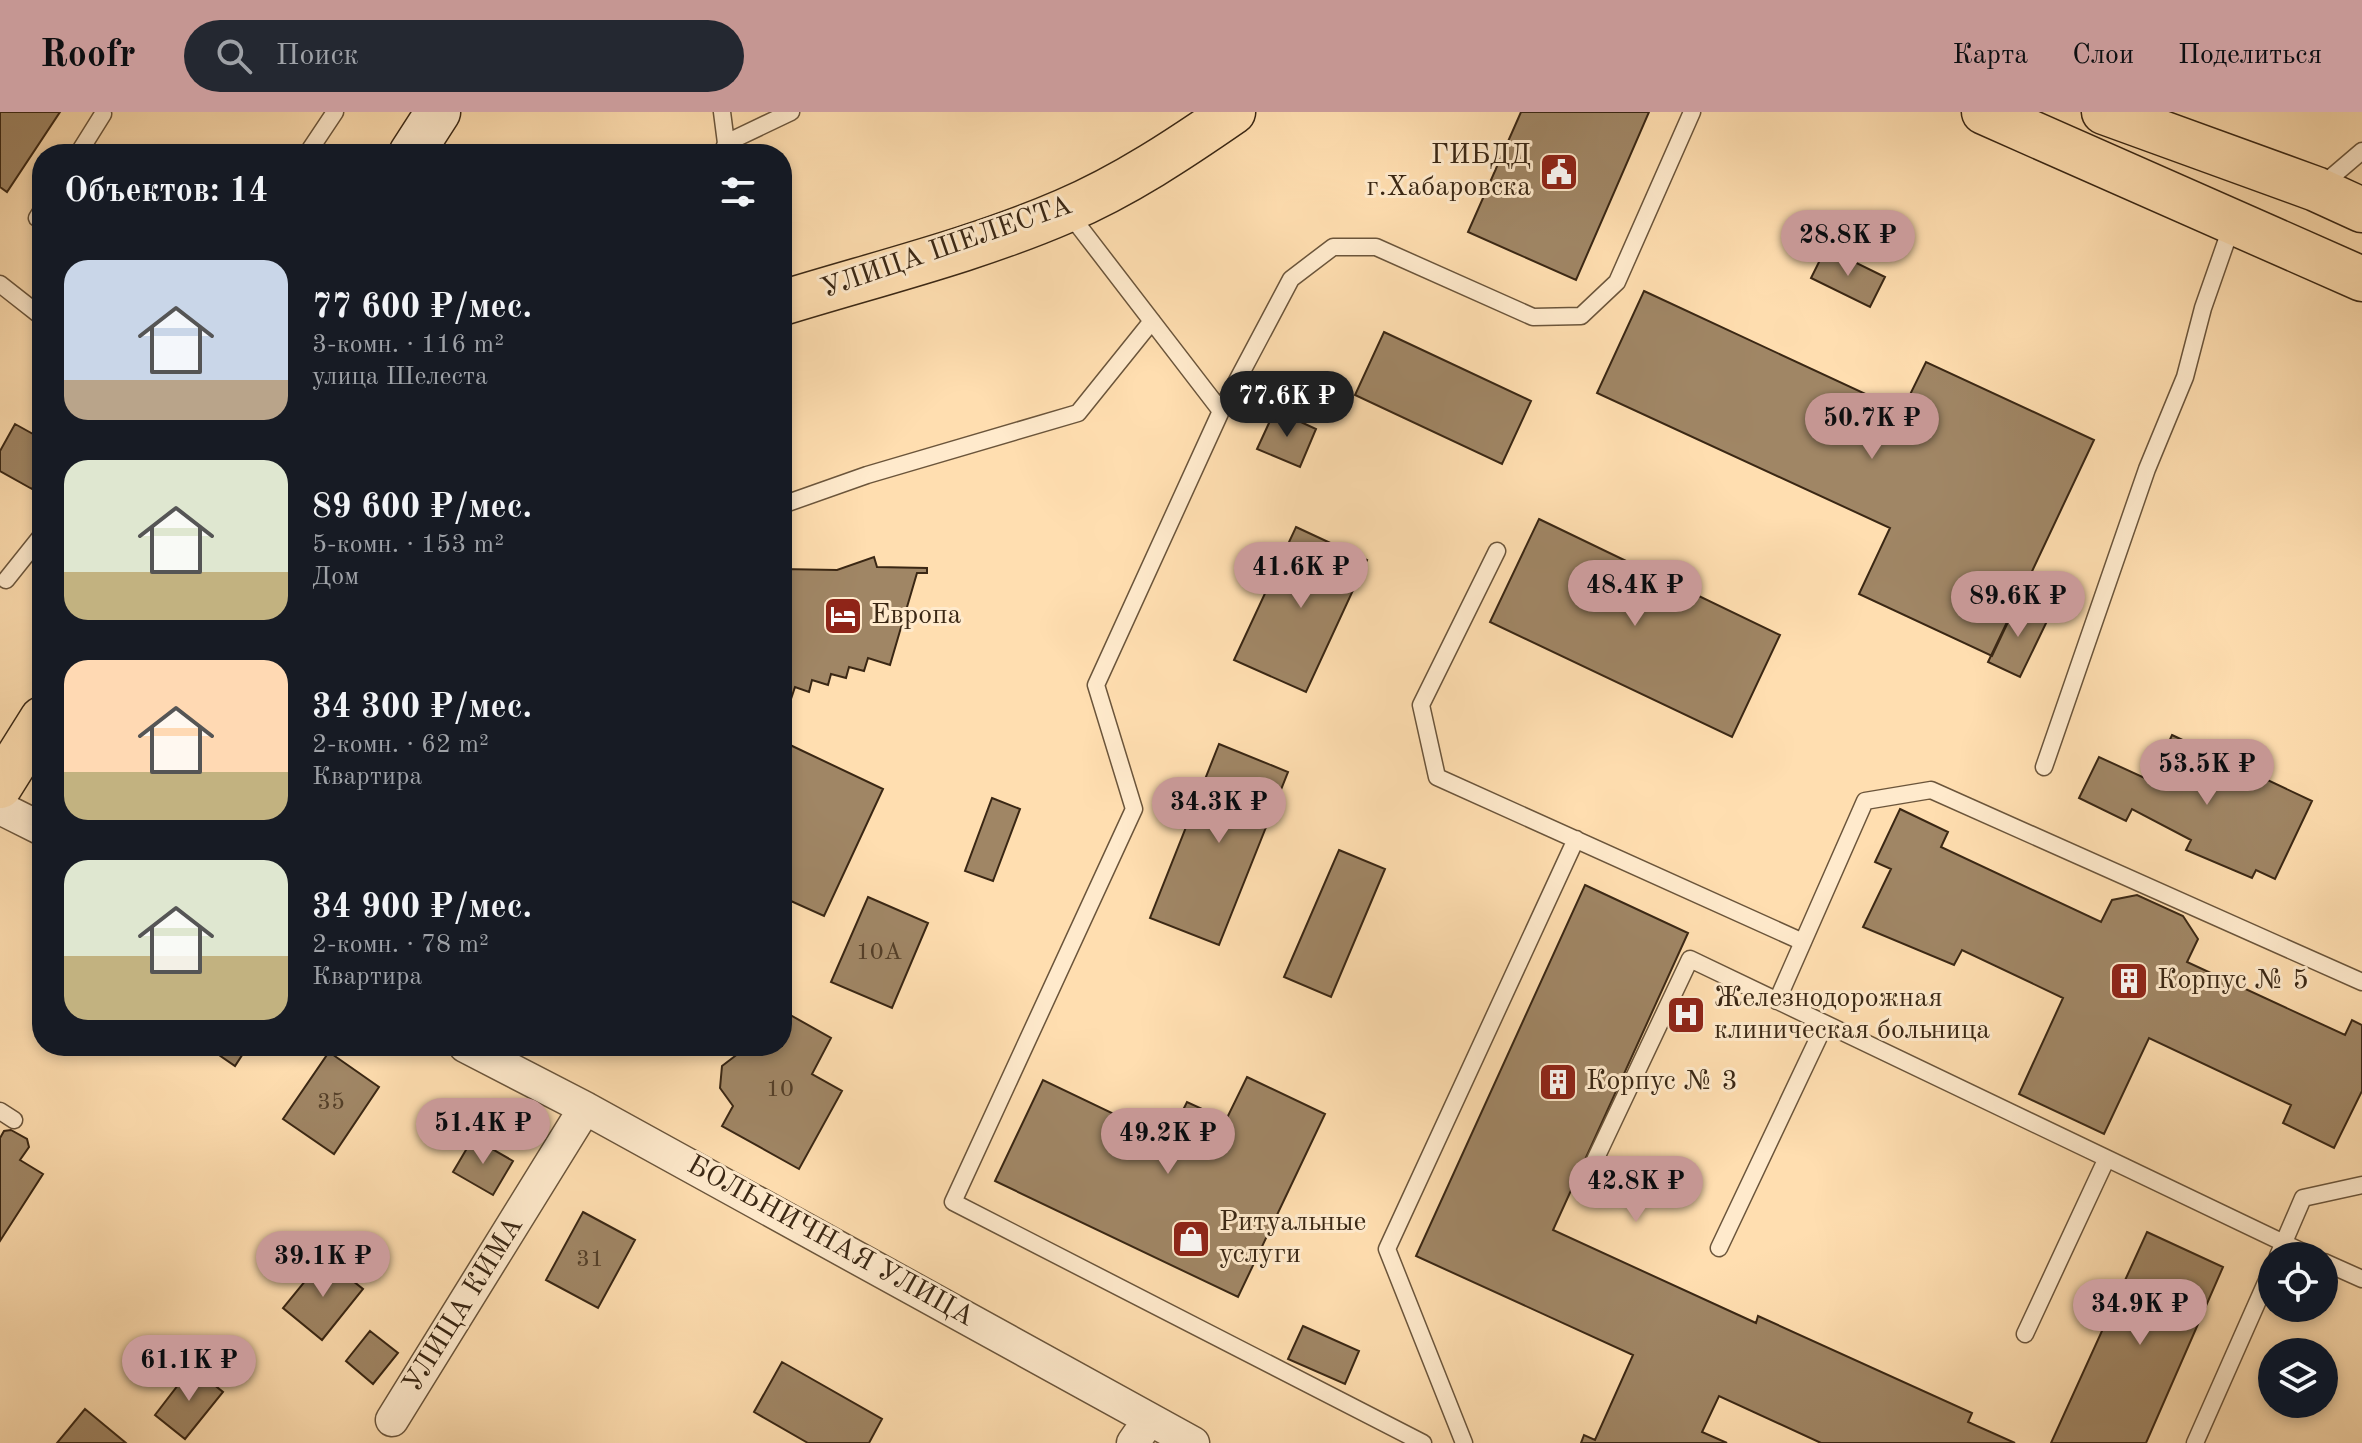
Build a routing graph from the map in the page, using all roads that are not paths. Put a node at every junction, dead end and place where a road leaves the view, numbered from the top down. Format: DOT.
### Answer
graph roads {
  1 [pos="335,112"];
  2 [pos="722,112"];
  3 [pos="791,112"];
  4 [pos="1233,112"];
  5 [pos="1692,112"];
  6 [pos="1984,112"];
  7 [pos="2104,112"];
  8 [pos="103,114"];
  9 [pos="84,144"];
  10 [pos="314,144"];
  11 [pos="724,144"];
  12 [pos="731,144"];
  13 [pos="2362,151"];
  14 [pos="2316,189"];
  15 [pos="2362,210"];
  16 [pos="1067,211"];
  17 [pos="2233,224"];
  18 [pos="2362,279"];
  19 [pos="0,284"];
  20 [pos="792,300"];
  21 [pos="32,309"];
  22 [pos="1152,321"];
  23 [pos="1221,411"];
  24 [pos="792,501"];
  25 [pos="32,548"];
  26 [pos="1497,551"];
  27 [pos="6,580"];
  28 [pos="16,767"];
  29 [pos="2044,767"];
  30 [pos="32,805"];
  31 [pos="1576,839"];
  32 [pos="1803,942"];
  33 [pos="2362,982"];
  34 [pos="1777,1001"];
  35 [pos="1825,1024"];
  36 [pos="484,1056"];
  37 [pos="585,1108"];
  38 [pos="2106,1160"];
  39 [pos="1587,1177"];
  40 [pos="2362,1185"];
  41 [pos="2265,1242"];
  42 [pos="2284,1242"];
  43 [pos="1719,1248"];
  44 [pos="2338,1268"];
  45 [pos="2362,1279"];
  46 [pos="2258,1301"];
  47 [pos="2025,1334"];
  48 [pos="392,1420"];
  49 [pos="1141,1431"];
  50 [pos="1193,1443"];
  51 [pos="1423,1443"];
  52 [pos="1464,1443"];
  53 [pos="2195,1443"];
  1 -- 10 [label="lane"];
  2 -- 11 [label="lane"];
  3 -- 12 [label="lane"];
  4 -- 16 [label="main road, УЛИЦА ШЕЛЕСТА"];
  5 -- 23 [label="lane"];
  6 -- 17 [label="main road"];
  7 -- 14 [label="main road"];
  8 -- 9 [label="lane"];
  13 -- 14 [label="lane"];
  14 -- 15 [label="main road"];
  16 -- 20 [label="main road, УЛИЦА ШЕЛЕСТА"];
  16 -- 22 [label="lane"];
  17 -- 18 [label="main road"];
  17 -- 29 [label="lane"];
  19 -- 21 [label="lane"];
  22 -- 23 [label="lane"];
  22 -- 24 [label="lane"];
  23 -- 51 [label="lane"];
  25 -- 27 [label="lane"];
  26 -- 31 [label="lane"];
  28 -- 30 [label="street"];
  31 -- 32 [label="lane"];
  31 -- 52 [label="lane"];
  32 -- 33 [label="lane"];
  32 -- 34 [label="lane"];
  34 -- 35 [label="lane"];
  34 -- 39 [label="lane"];
  35 -- 38 [label="lane"];
  35 -- 43 [label="lane"];
  36 -- 37 [label="street, БОЛЬНИЧНАЯ УЛИЦА"];
  37 -- 48 [label="street, УЛИЦА КИМА"];
  37 -- 49 [label="street, БОЛЬНИЧНАЯ УЛИЦА"];
  38 -- 41 [label="lane"];
  38 -- 47 [label="lane"];
  40 -- 42 [label="lane"];
  44 -- 45 [label="lane"];
  46 -- 53 [label="lane"];
  49 -- 50 [label="street, БОЛЬНИЧНАЯ УЛИЦА"];
}
